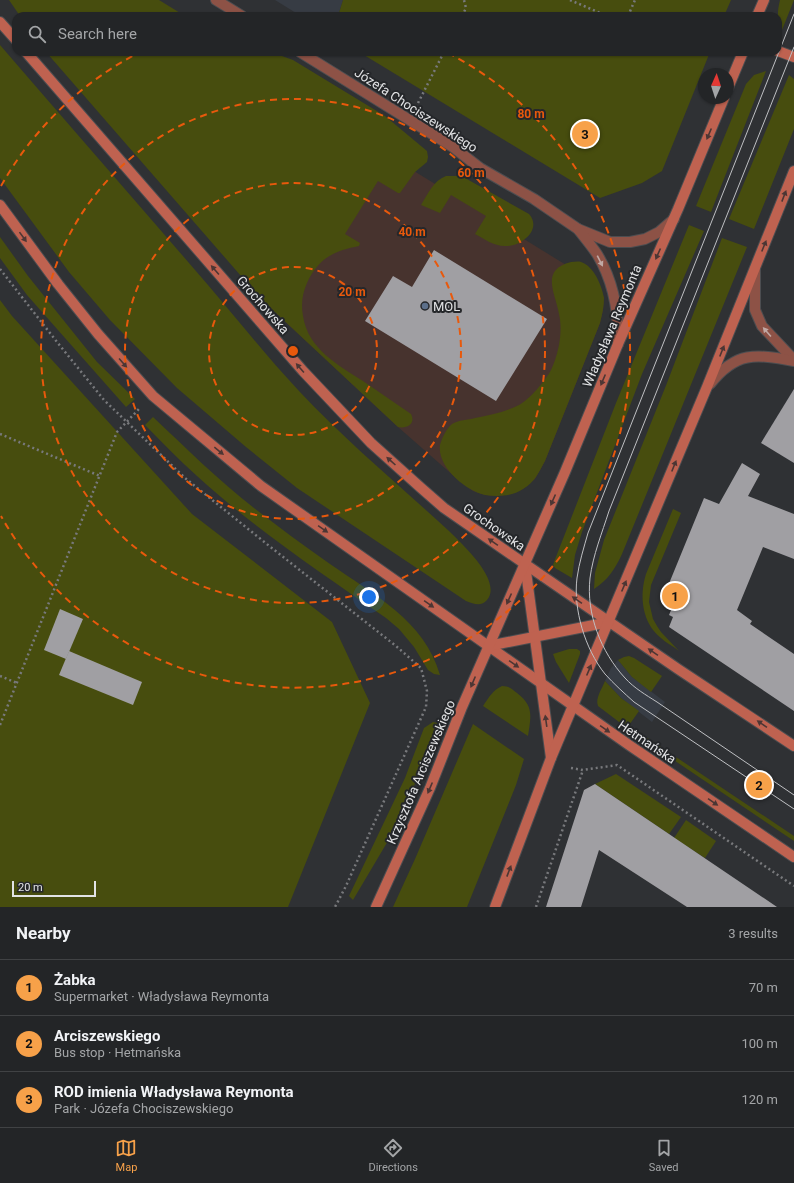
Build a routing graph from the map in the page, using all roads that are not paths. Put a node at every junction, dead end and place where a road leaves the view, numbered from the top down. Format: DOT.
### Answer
graph roads {
  1 [pos="216,0"];
  2 [pos="764,0"];
  3 [pos="236,12"];
  4 [pos="759,12"];
  5 [pos="0,22"];
  6 [pos="12,36"];
  7 [pos="782,52"];
  8 [pos="29,56"];
  9 [pos="306,56"];
  10 [pos="743,56"];
  11 [pos="794,57"];
  12 [pos="734,75"];
  13 [pos="722,104"];
  14 [pos="794,171"];
  15 [pos="0,205"];
  16 [pos="674,219"];
  17 [pos="578,229"];
  18 [pos="754,270"];
  19 [pos="618,344"];
  20 [pos="794,361"];
  21 [pos="707,387"];
  22 [pos="525,564"];
  23 [pos="609,622"];
  24 [pos="535,637"];
  25 [pos="488,646"];
  26 [pos="541,683"];
  27 [pos="574,706"];
  28 [pos="794,746"];
  29 [pos="551,758"];
  30 [pos="794,857"];
  31 [pos="376,907"];
  32 [pos="495,907"];
  1 -- 3 [label="street"];
  2 -- 4 [label="main road"];
  5 -- 6 [label="main road"];
  7 -- 11 [label="main road"];
  22 -- 8 [label="main road, Grochowska, one-way"];
  9 -- 17 [label="street, Józefa Chociszewskiego"];
  10 -- 12 [label="main road"];
  13 -- 16 [label="main road, Władysława Reymonta, one-way"];
  18 -- 14 [label="main road, one-way"];
  15 -- 25 [label="main road, one-way"];
  16 -- 17 [label="street, Józefa Chociszewskiego"];
  16 -- 19 [label="main road, Władysława Reymonta, one-way"];
  17 -- 19 [label="street, Józefa Chociszewskiego, one-way"];
  20 -- 18 [label="street, one-way"];
  21 -- 18 [label="main road, one-way"];
  19 -- 22 [label="main road, Władysława Reymonta, one-way"];
  20 -- 21 [label="street"];
  23 -- 21 [label="main road, one-way"];
  23 -- 22 [label="main road, one-way"];
  22 -- 24 [label="main road"];
  22 -- 25 [label="main road, Władysława Reymonta, one-way"];
  23 -- 24 [label="main road"];
  27 -- 23 [label="main road, one-way"];
  28 -- 23 [label="main road, one-way"];
  24 -- 25 [label="main road"];
  24 -- 26 [label="main road"];
  25 -- 26 [label="main road, Hetmańska, one-way"];
  25 -- 31 [label="main road, Krzysztofa Arciszewskiego, one-way"];
  26 -- 27 [label="main road, Hetmańska"];
  29 -- 26 [label="main road, one-way"];
  27 -- 29 [label="main road"];
  27 -- 30 [label="main road, Hetmańska, one-way"];
  32 -- 29 [label="main road, one-way"];
}
